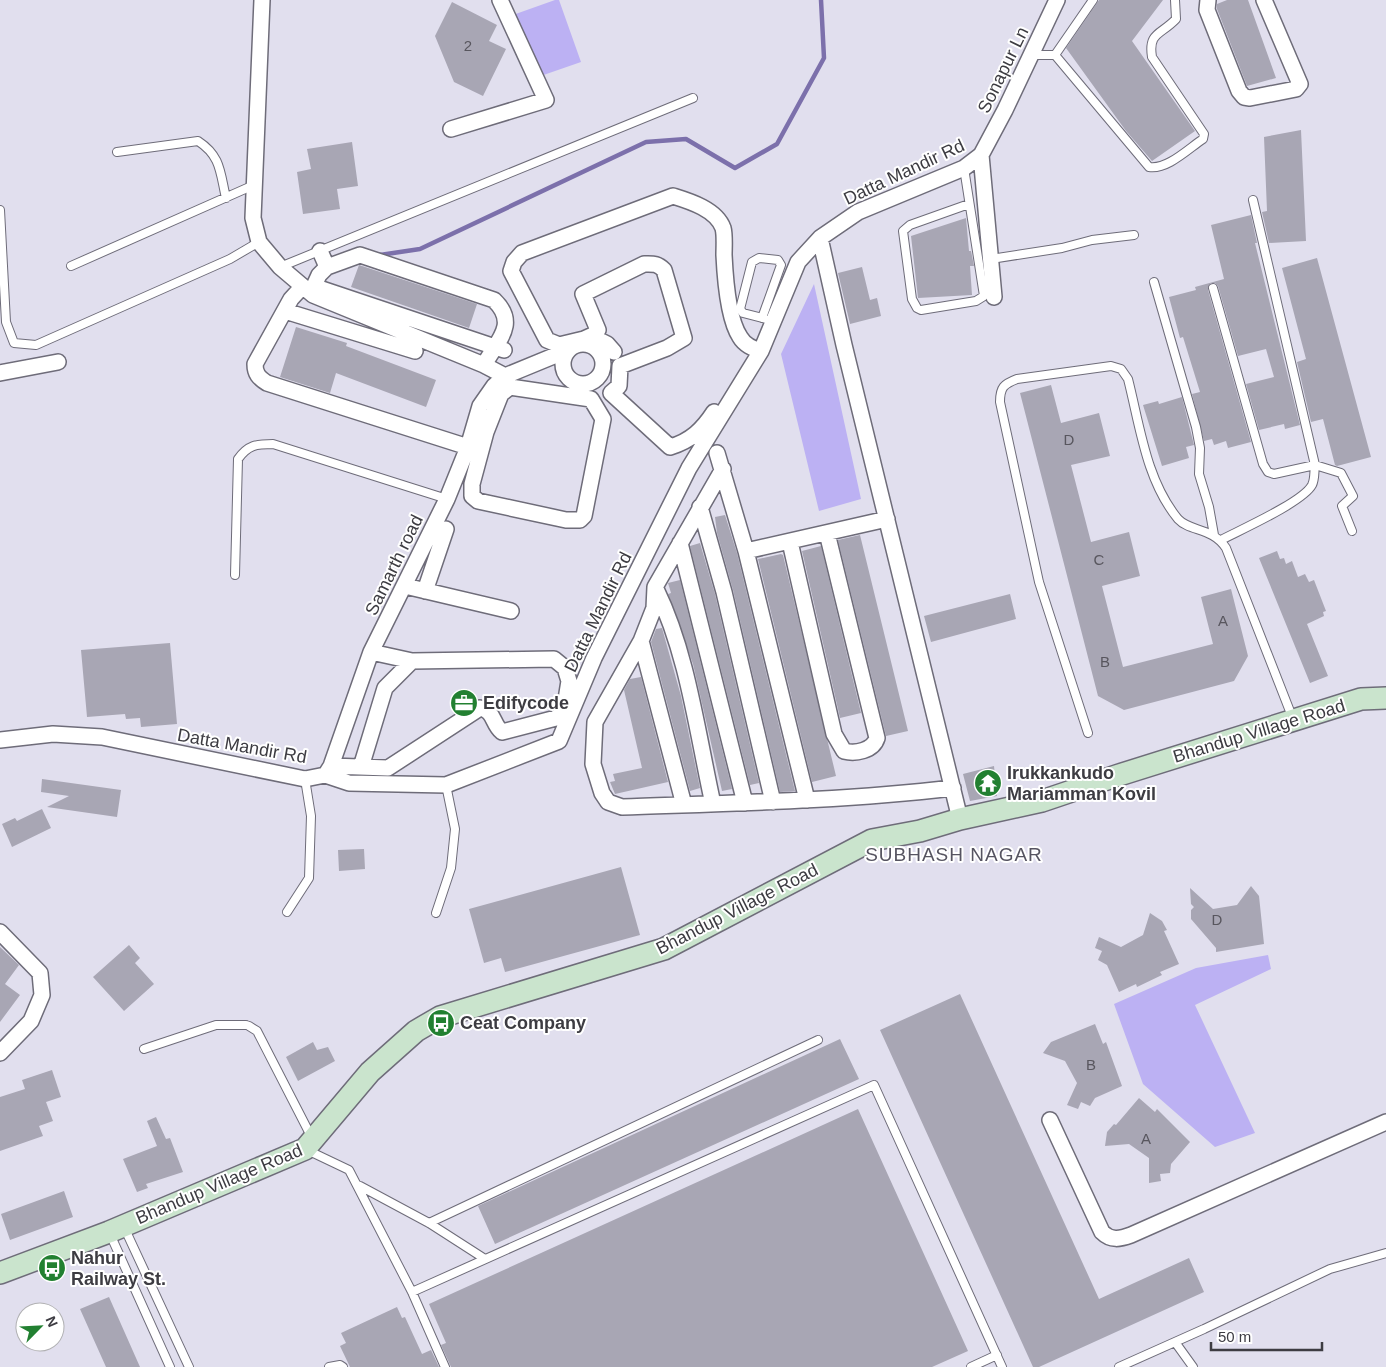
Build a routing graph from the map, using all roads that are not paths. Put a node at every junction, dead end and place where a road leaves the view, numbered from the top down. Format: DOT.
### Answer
graph roads {
  1 [pos="262,0"];
  2 [pos="500,0"];
  3 [pos="1057,0"];
  4 [pos="1093,0"];
  5 [pos="1175,0"];
  6 [pos="1208,0"];
  7 [pos="1264,0"];
  8 [pos="1031,55"];
  9 [pos="1055,55"];
  10 [pos="693,98"];
  11 [pos="451,129"];
  12 [pos="117,152"];
  13 [pos="981,155"];
  14 [pos="964,168"];
  15 [pos="254,185"];
  16 [pos="226,198"];
  17 [pos="1253,200"];
  18 [pos="969,204"];
  19 [pos="0,210"];
  20 [pos="1134,235"];
  21 [pos="820,238"];
  22 [pos="259,242"];
  23 [pos="320,251"];
  24 [pos="991,259"];
  25 [pos="71,266"];
  26 [pos="280,267"];
  27 [pos="328,268"];
  28 [pos="1154,282"];
  29 [pos="304,284"];
  30 [pos="1213,288"];
  31 [pos="994,298"];
  32 [pos="285,311"];
  33 [pos="768,320"];
  34 [pos="424,323"];
  35 [pos="591,336"];
  36 [pos="417,345"];
  37 [pos="499,348"];
  38 [pos="562,351"];
  39 [pos="614,352"];
  40 [pos="755,353"];
  41 [pos="58,362"];
  42 [pos="484,364"];
  43 [pos="600,372"];
  44 [pos="0,374"];
  45 [pos="505,376"];
  46 [pos="619,382"];
  47 [pos="479,431"];
  48 [pos="468,447"];
  49 [pos="717,453"];
  50 [pos="1315,465"];
  51 [pos="723,469"];
  52 [pos="700,507"];
  53 [pos="446,517"];
  54 [pos="887,520"];
  55 [pos="1352,531"];
  56 [pos="827,533"];
  57 [pos="1217,537"];
  58 [pos="790,542"];
  59 [pos="680,543"];
  60 [pos="746,552"];
  61 [pos="235,575"];
  62 [pos="404,586"];
  63 [pos="656,588"];
  64 [pos="425,591"];
  65 [pos="511,612"];
  66 [pos="640,641"];
  67 [pos="371,652"];
  68 [pos="412,661"];
  69 [pos="1386,698"];
  70 [pos="1294,722"];
  71 [pos="1088,733"];
  72 [pos="0,740"];
  73 [pos="361,767"];
  74 [pos="328,770"];
  75 [pos="305,779"];
  76 [pos="446,785"];
  77 [pos="953,788"];
  78 [pos="808,800"];
  79 [pos="773,802"];
  80 [pos="745,803"];
  81 [pos="713,804"];
  82 [pos="684,805"];
  83 [pos="960,819"];
  84 [pos="286,912"];
  85 [pos="436,913"];
  86 [pos="0,932"];
  87 [pos="818,1040"];
  88 [pos="144,1049"];
  89 [pos="0,1053"];
  90 [pos="1050,1120"];
  91 [pos="1386,1122"];
  92 [pos="309,1145"];
  93 [pos="359,1186"];
  94 [pos="429,1223"];
  95 [pos="116,1229"];
  96 [pos="1386,1252"];
  97 [pos="485,1259"];
  98 [pos="0,1273"];
  99 [pos="412,1292"];
  100 [pos="1175,1342"];
  101 [pos="997,1355"];
  102 [pos="170,1367"];
  103 [pos="189,1367"];
  104 [pos="328,1367"];
  105 [pos="343,1367"];
  106 [pos="445,1367"];
  107 [pos="971,1367"];
  108 [pos="1002,1367"];
  109 [pos="1119,1367"];
  110 [pos="1193,1367"];
  1 -- 15 [label="street"];
  2 -- 11 [label="street"];
  3 -- 8 [label="street, Sonapur Ln"];
  4 -- 9 [label="lane"];
  5 -- 9 [label="lane"];
  6 -- 7 [label="street"];
  8 -- 9 [label="lane"];
  8 -- 13 [label="street, Sonapur Ln"];
  10 -- 23 [label="lane"];
  12 -- 16 [label="lane"];
  13 -- 14 [label="street, Datta Mandir Rd"];
  13 -- 24 [label="street"];
  14 -- 18 [label="lane"];
  14 -- 21 [label="street, Datta Mandir Rd"];
  15 -- 16 [label="lane"];
  15 -- 22 [label="street"];
  16 -- 25 [label="lane"];
  17 -- 50 [label="lane"];
  18 -- 18 [label="lane"];
  19 -- 22 [label="lane"];
  20 -- 24 [label="lane"];
  21 -- 33 [label="street, Datta Mandir Rd"];
  21 -- 54 [label="street"];
  22 -- 26 [label="street"];
  23 -- 26 [label="lane"];
  23 -- 27 [label="street"];
  24 -- 31 [label="street"];
  26 -- 29 [label="street"];
  27 -- 29 [label="street"];
  27 -- 37 [label="street"];
  28 -- 57 [label="lane"];
  29 -- 32 [label="street"];
  29 -- 34 [label="street"];
  29 -- 36 [label="street"];
  30 -- 50 [label="lane"];
  32 -- 36 [label="street"];
  32 -- 48 [label="street"];
  33 -- 33 [label="lane"];
  33 -- 40 [label="street, Datta Mandir Rd"];
  34 -- 36 [label="street"];
  34 -- 37 [label="street"];
  35 -- 38 [label="street"];
  35 -- 39 [label="street"];
  35 -- 46 [label="street"];
  36 -- 42 [label="street"];
  37 -- 42 [label="street"];
  38 -- 40 [label="street"];
  38 -- 43 [label="street"];
  38 -- 43 [label="street"];
  38 -- 45 [label="street"];
  40 -- 46 [label="street"];
  40 -- 76 [label="street, Datta Mandir Rd"];
  41 -- 44 [label="street"];
  42 -- 45 [label="street"];
  43 -- 46 [label="street"];
  45 -- 47 [label="street, Samarth road"];
  47 -- 47 [label="street"];
  47 -- 48 [label="street, Samarth road"];
  48 -- 53 [label="street, Samarth road"];
  49 -- 51 [label="street"];
  50 -- 55 [label="lane"];
  50 -- 57 [label="lane"];
  51 -- 52 [label="street"];
  51 -- 60 [label="street"];
  52 -- 59 [label="street"];
  52 -- 79 [label="street"];
  53 -- 61 [label="lane"];
  53 -- 62 [label="street, Samarth road"];
  53 -- 64 [label="street"];
  54 -- 56 [label="street"];
  54 -- 77 [label="street"];
  56 -- 58 [label="street"];
  56 -- 58 [label="street"];
  57 -- 70 [label="lane"];
  57 -- 71 [label="lane"];
  58 -- 60 [label="street"];
  59 -- 63 [label="street"];
  59 -- 80 [label="street"];
  60 -- 78 [label="street"];
  62 -- 64 [label="street"];
  62 -- 67 [label="street, Samarth road"];
  63 -- 66 [label="street"];
  63 -- 81 [label="street"];
  64 -- 65 [label="street"];
  66 -- 82 [label="street"];
  66 -- 82 [label="street"];
  67 -- 68 [label="street"];
  67 -- 74 [label="street, Samarth road"];
  68 -- 73 [label="street"];
  68 -- 73 [label="street"];
  69 -- 70 [label="street, Bhandup Village Road"];
  70 -- 83 [label="street, Bhandup Village Road"];
  72 -- 75 [label="street, Datta Mandir Rd"];
  73 -- 74 [label="street"];
  74 -- 75 [label="street, Datta Mandir Rd"];
  74 -- 76 [label="street, Datta Mandir Rd"];
  75 -- 84 [label="lane"];
  76 -- 85 [label="lane"];
  77 -- 78 [label="street"];
  77 -- 83 [label="street"];
  78 -- 79 [label="street"];
  79 -- 80 [label="street"];
  80 -- 81 [label="street"];
  81 -- 82 [label="street"];
  83 -- 92 [label="street, Bhandup Village Road"];
  86 -- 89 [label="street"];
  87 -- 94 [label="lane"];
  88 -- 92 [label="lane"];
  90 -- 91 [label="street"];
  92 -- 93 [label="lane"];
  92 -- 95 [label="street, Bhandup Village Road"];
  93 -- 94 [label="lane"];
  93 -- 99 [label="lane"];
  94 -- 97 [label="lane"];
  95 -- 98 [label="street, Bhandup Village Road"];
  95 -- 102 [label="lane"];
  95 -- 103 [label="lane"];
  96 -- 100 [label="lane"];
  97 -- 99 [label="lane"];
  97 -- 101 [label="lane"];
  99 -- 106 [label="lane"];
  100 -- 109 [label="lane"];
  100 -- 110 [label="lane"];
  101 -- 107 [label="lane"];
  101 -- 108 [label="lane"];
  104 -- 105 [label="lane"];
}
